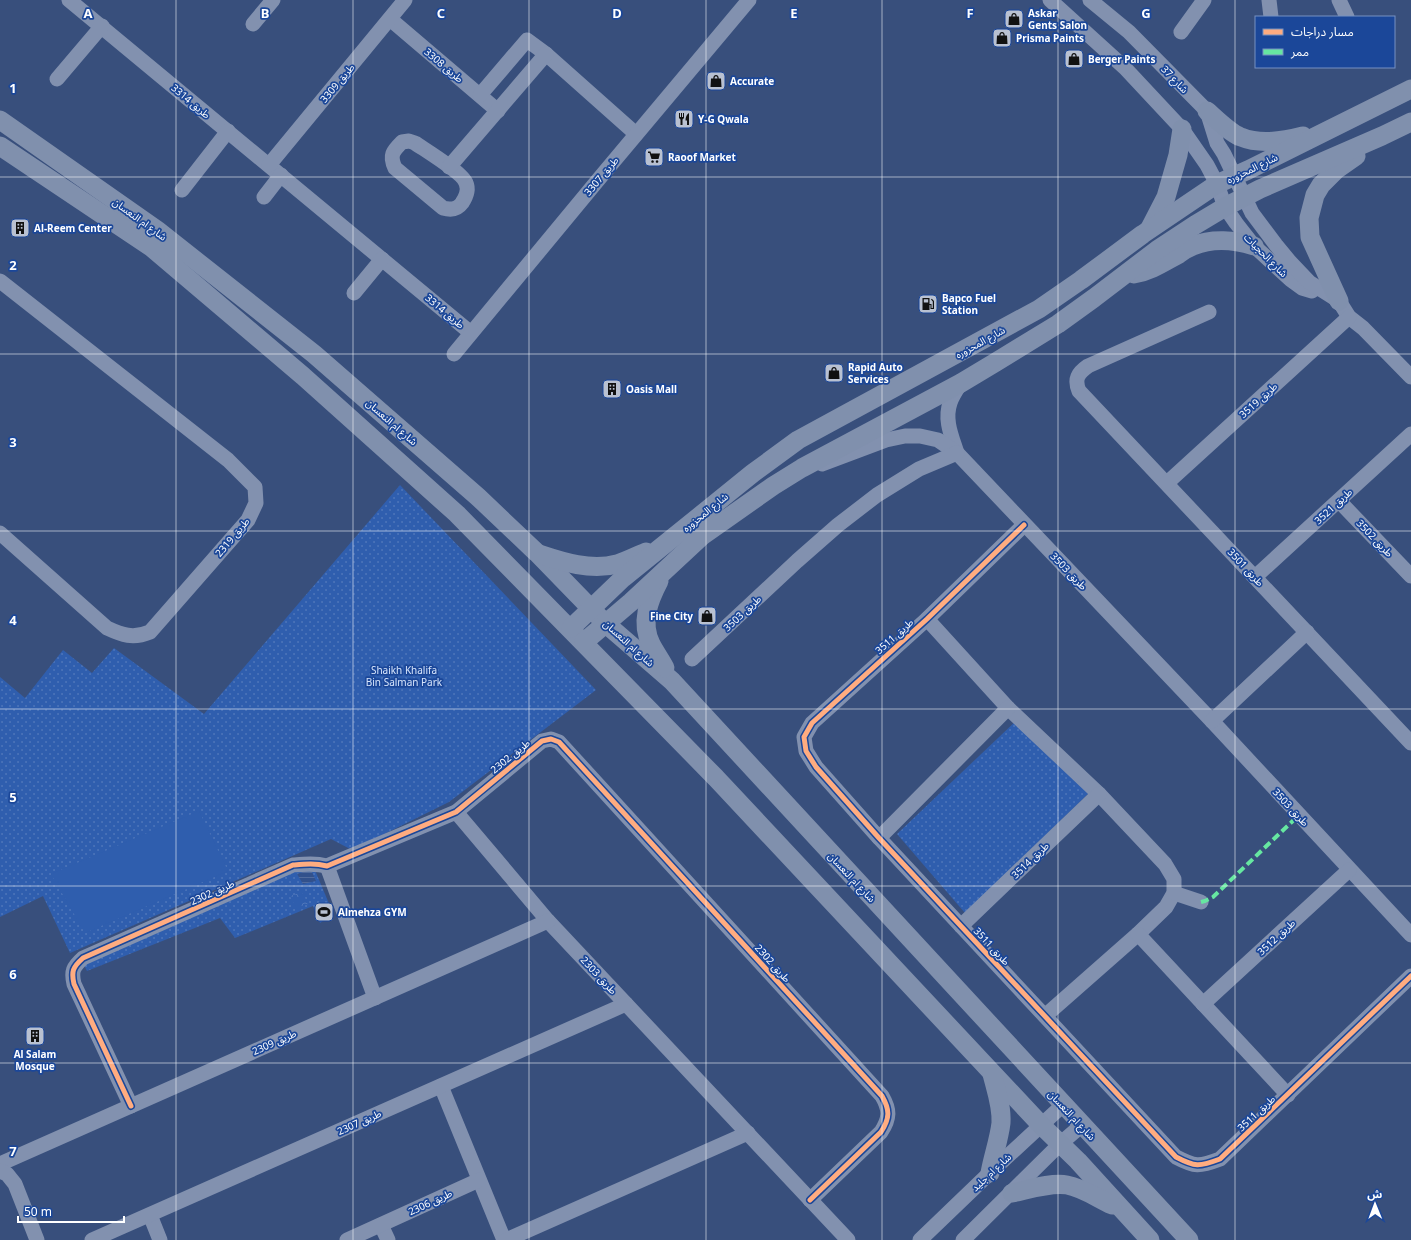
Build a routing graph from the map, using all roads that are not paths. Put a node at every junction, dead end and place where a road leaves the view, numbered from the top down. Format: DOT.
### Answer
graph roads {
  1 [pos="69,0"];
  2 [pos="405,0"];
  3 [pos="749,0"];
  4 [pos="1050,0"];
  5 [pos="1090,0"];
  6 [pos="1204,0"];
  7 [pos="1269,0"];
  8 [pos="1339,0"];
  9 [pos="265,3"];
  10 [pos="1271,16"];
  11 [pos="1347,16"];
  12 [pos="390,19"];
  13 [pos="253,24"];
  14 [pos="102,26"];
  15 [pos="1181,32"];
  16 [pos="546,54"];
  17 [pos="57,79"];
  18 [pos="1411,89"];
  19 [pos="480,95"];
  20 [pos="498,111"];
  21 [pos="1207,111"];
  22 [pos="0,120"];
  23 [pos="1411,122"];
  24 [pos="1182,129"];
  25 [pos="1327,130"];
  26 [pos="228,131"];
  27 [pos="636,134"];
  28 [pos="1382,136"];
  29 [pos="0,146"];
  30 [pos="269,165"];
  31 [pos="449,167"];
  32 [pos="281,175"];
  33 [pos="1235,177"];
  34 [pos="1217,184"];
  35 [pos="182,190"];
  36 [pos="264,197"];
  37 [pos="1244,198"];
  38 [pos="1225,207"];
  39 [pos="1148,231"];
  40 [pos="1254,246"];
  41 [pos="382,259"];
  42 [pos="1122,276"];
  43 [pos="0,281"];
  44 [pos="354,293"];
  45 [pos="1339,301"];
  46 [pos="1209,312"];
  47 [pos="1349,317"];
  48 [pos="471,333"];
  49 [pos="454,354"];
  50 [pos="1411,378"];
  51 [pos="961,383"];
  52 [pos="1411,434"];
  53 [pos="920,436"];
  54 [pos="957,453"];
  55 [pos="802,468"];
  56 [pos="919,469"];
  57 [pos="1167,483"];
  58 [pos="1339,501"];
  59 [pos="1024,525"];
  60 [pos="0,533"];
  61 [pos="669,542"];
  62 [pos="536,553"];
  63 [pos="664,570"];
  64 [pos="1411,576"];
  65 [pos="1255,577"];
  66 [pos="591,608"];
  67 [pos="927,619"];
  68 [pos="605,623"];
  69 [pos="570,628"];
  70 [pos="1307,632"];
  71 [pos="584,642"];
  72 [pos="692,659"];
  73 [pos="672,681"];
  74 [pos="1008,708"];
  75 [pos="1212,722"];
  76 [pos="1411,744"];
  77 [pos="1099,794"];
  78 [pos="456,812"];
  79 [pos="879,838"];
  80 [pos="327,866"];
  81 [pos="1349,870"];
  82 [pos="1174,893"];
  83 [pos="1201,902"];
  84 [pos="548,921"];
  85 [pos="961,926"];
  86 [pos="1138,934"];
  87 [pos="1411,935"];
  88 [pos="1411,976"];
  89 [pos="375,998"];
  90 [pos="626,1004"];
  91 [pos="1203,1004"];
  92 [pos="1045,1016"];
  93 [pos="991,1071"];
  94 [pos="441,1086"];
  95 [pos="1288,1095"];
  96 [pos="1063,1105"];
  97 [pos="131,1106"];
  98 [pos="1082,1125"];
  99 [pos="1042,1126"];
  100 [pos="748,1133"];
  101 [pos="1060,1144"];
  102 [pos="0,1164"];
  103 [pos="0,1171"];
  104 [pos="990,1173"];
  105 [pos="479,1180"];
  106 [pos="1012,1193"];
  107 [pos="810,1200"];
  108 [pos="1120,1209"];
  109 [pos="150,1214"];
  110 [pos="382,1225"];
  111 [pos="37,1240"];
  112 [pos="92,1240"];
  113 [pos="160,1240"];
  114 [pos="347,1240"];
  115 [pos="388,1240"];
  116 [pos="505,1240"];
  117 [pos="848,1240"];
  118 [pos="920,1240"];
  119 [pos="963,1240"];
  120 [pos="1150,1240"];
  121 [pos="1189,1240"];
  1 -- 14 [label="street, طريق 3314"];
  2 -- 12 [label="street, طريق 3309"];
  3 -- 27 [label="street, طريق 3307"];
  4 -- 24 [label="street, شارع الحجيات"];
  5 -- 21 [label="street, شارع 37"];
  6 -- 15 [label="street"];
  7 -- 10 [label="street"];
  8 -- 11 [label="street"];
  9 -- 13 [label="street"];
  12 -- 19 [label="street, طريق 3308"];
  12 -- 30 [label="street, طريق 3309"];
  14 -- 17 [label="street"];
  14 -- 26 [label="street, طريق 3314"];
  16 -- 19 [label="street"];
  16 -- 20 [label="street"];
  16 -- 27 [label="street"];
  18 -- 25 [label="main road, شارع المحزوره"];
  19 -- 20 [label="street, طريق 3308"];
  20 -- 31 [label="street"];
  21 -- 25 [label="main road"];
  21 -- 33 [label="street, شارع 37"];
  22 -- 62 [label="main road, شارع ام النعسان"];
  23 -- 28 [label="main road, شارع المحزوره"];
  24 -- 34 [label="street, شارع الحجيات"];
  24 -- 39 [label="main road"];
  25 -- 33 [label="main road, شارع المحزوره"];
  26 -- 30 [label="street, طريق 3314"];
  26 -- 35 [label="street"];
  27 -- 48 [label="street, طريق 3307"];
  28 -- 37 [label="main road, شارع المحزوره"];
  28 -- 45 [label="main road"];
  29 -- 69 [label="main road, شارع ام النعسان"];
  30 -- 32 [label="street, طريق 3314"];
  31 -- 31 [label="street"];
  32 -- 36 [label="street"];
  32 -- 41 [label="street, طريق 3314"];
  33 -- 34 [label="main road, شارع المحزوره"];
  33 -- 37 [label="street, شارع الحجيات"];
  34 -- 38 [label="street, شارع الحجيات"];
  34 -- 39 [label="main road, شارع المحزوره"];
  37 -- 38 [label="main road, شارع المحزوره"];
  37 -- 45 [label="street, شارع الحجيات"];
  38 -- 40 [label="street, شارع الحجيات"];
  38 -- 42 [label="main road, شارع المحزوره"];
  39 -- 61 [label="main road, شارع المحزوره"];
  40 -- 42 [label="main road"];
  40 -- 45 [label="street, شارع الحجيات"];
  41 -- 44 [label="street"];
  41 -- 48 [label="street, طريق 3314"];
  42 -- 51 [label="main road, شارع المحزوره"];
  43 -- 60 [label="street, طريق 2319"];
  45 -- 47 [label="street, شارع الحجيات"];
  46 -- 57 [label="street, طريق 3501"];
  47 -- 50 [label="street, شارع الحجيات"];
  47 -- 57 [label="street, طريق 3519"];
  48 -- 49 [label="street, طريق 3307"];
  51 -- 54 [label="street"];
  51 -- 55 [label="main road, شارع المحزوره"];
  52 -- 58 [label="street, طريق 3521"];
  53 -- 54 [label="street"];
  53 -- 55 [label="street"];
  53 -- 56 [label="street"];
  54 -- 56 [label="street, طريق 3503"];
  54 -- 59 [label="street, طريق 3503"];
  55 -- 63 [label="main road, شارع المحزوره"];
  56 -- 72 [label="street, طريق 3503"];
  57 -- 65 [label="street, طريق 3501"];
  58 -- 64 [label="street, طريق 3502"];
  58 -- 65 [label="street, طريق 3521"];
  59 -- 67 [label="street, طريق 3511"];
  59 -- 75 [label="street, طريق 3503"];
  61 -- 62 [label="main road"];
  61 -- 66 [label="main road, شارع المحزوره"];
  62 -- 66 [label="main road, شارع ام النعسان"];
  63 -- 68 [label="main road, شارع المحزوره"];
  63 -- 73 [label="main road"];
  65 -- 70 [label="street, طريق 3501"];
  66 -- 68 [label="main road, شارع ام النعسان"];
  66 -- 69 [label="main road, شارع المحزوره"];
  67 -- 74 [label="street"];
  67 -- 79 [label="street, طريق 3511"];
  68 -- 71 [label="main road, شارع المحزوره"];
  68 -- 73 [label="main road, شارع ام النعسان"];
  69 -- 71 [label="main road, شارع ام النعسان"];
  70 -- 75 [label="street"];
  70 -- 76 [label="street, طريق 3501"];
  71 -- 93 [label="main road, شارع ام النعسان"];
  73 -- 96 [label="main road, شارع ام النعسان"];
  74 -- 77 [label="street"];
  74 -- 79 [label="street"];
  75 -- 81 [label="street, طريق 3503"];
  77 -- 82 [label="street"];
  77 -- 85 [label="street, طريق 3514"];
  78 -- 80 [label="street, طريق 2302"];
  78 -- 84 [label="street, طريق 2303"];
  78 -- 107 [label="street, طريق 2302"];
  79 -- 85 [label="street, طريق 3511"];
  80 -- 89 [label="street"];
  80 -- 97 [label="street, طريق 2302"];
  81 -- 87 [label="street, طريق 3503"];
  81 -- 91 [label="street, طريق 3512"];
  82 -- 83 [label="street"];
  82 -- 86 [label="street"];
  84 -- 89 [label="street, طريق 2309"];
  84 -- 90 [label="street, طريق 2303"];
  85 -- 92 [label="street, طريق 3511"];
  86 -- 91 [label="street"];
  86 -- 92 [label="street"];
  88 -- 95 [label="street, طريق 3511"];
  89 -- 97 [label="street, طريق 2309"];
  90 -- 94 [label="street, طريق 2307"];
  90 -- 100 [label="street, طريق 2303"];
  91 -- 95 [label="street"];
  92 -- 95 [label="street, طريق 3511"];
  93 -- 99 [label="main road, شارع ام النعسان"];
  93 -- 104 [label="main road"];
  94 -- 105 [label="street"];
  94 -- 109 [label="street, طريق 2307"];
  96 -- 98 [label="main road, شارع ام النعسان"];
  96 -- 99 [label="street, شارع ام جليد"];
  97 -- 102 [label="street, طريق 2309"];
  98 -- 101 [label="street"];
  98 -- 121 [label="main road, شارع ام النعسان"];
  99 -- 101 [label="main road, شارع ام النعسان"];
  99 -- 104 [label="street, شارع ام جليد"];
  100 -- 107 [label="street, طريق 2303"];
  100 -- 116 [label="street"];
  101 -- 106 [label="street"];
  101 -- 108 [label="main road, شارع ام النعسان"];
  103 -- 111 [label="street"];
  104 -- 118 [label="street, شارع ام جليد"];
  105 -- 110 [label="street, طريق 2306"];
  105 -- 116 [label="street"];
  106 -- 108 [label="main road"];
  106 -- 119 [label="street"];
  107 -- 117 [label="street, طريق 2303"];
  108 -- 120 [label="main road, شارع ام النعسان"];
  109 -- 112 [label="street, طريق 2307"];
  109 -- 113 [label="street"];
  110 -- 114 [label="street, طريق 2306"];
  110 -- 115 [label="street"];
}
